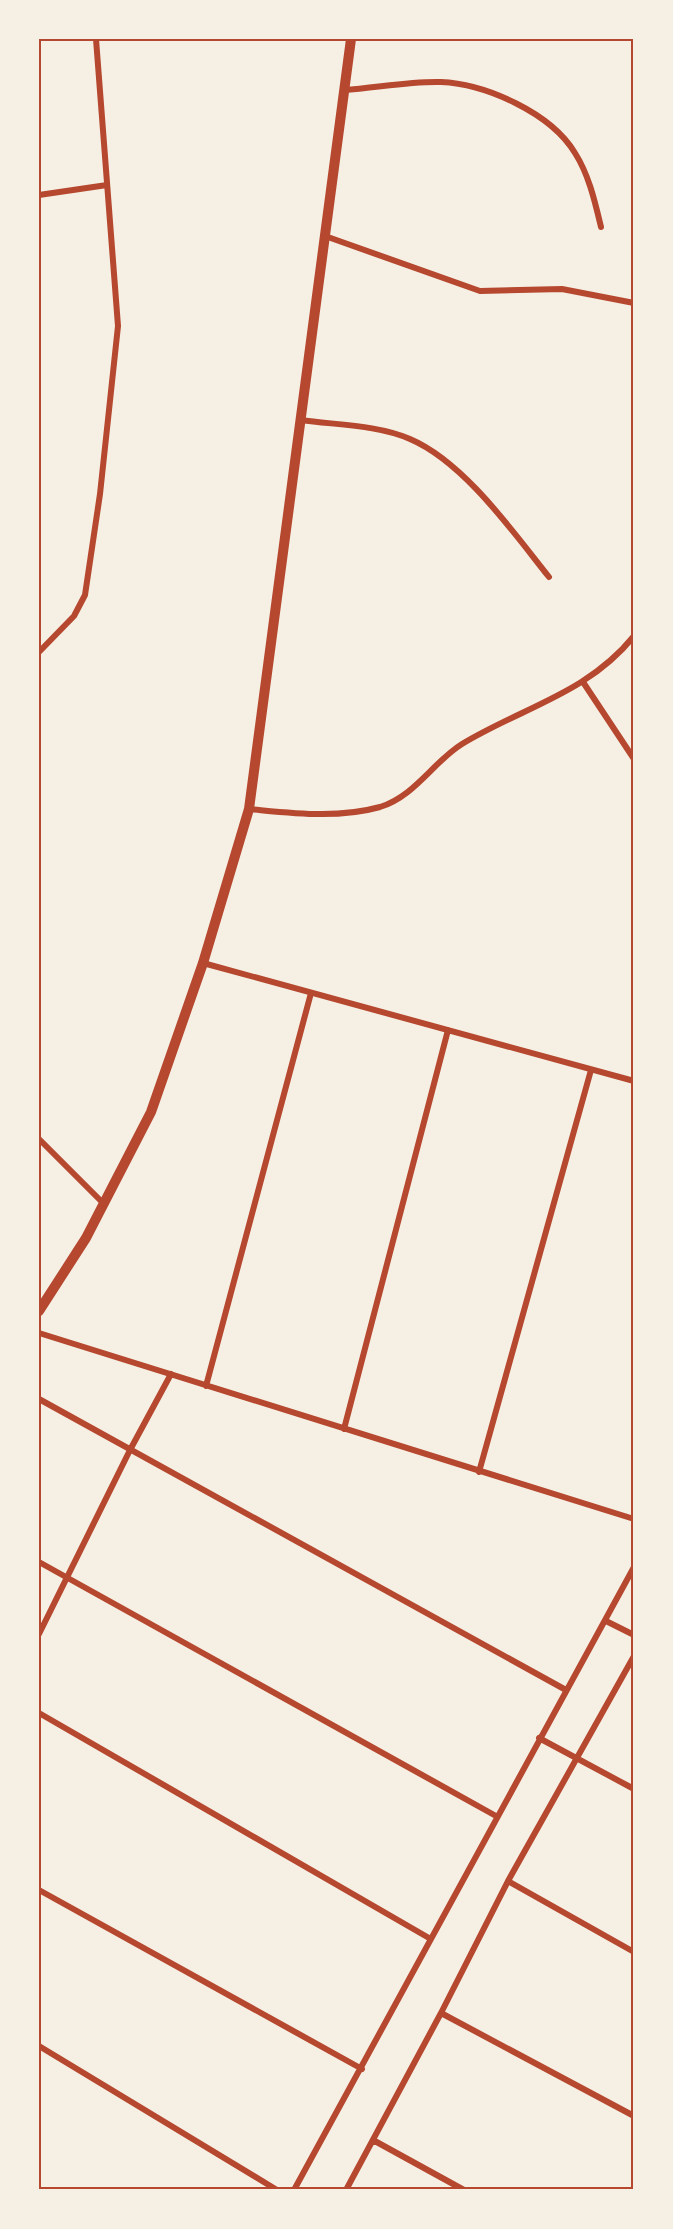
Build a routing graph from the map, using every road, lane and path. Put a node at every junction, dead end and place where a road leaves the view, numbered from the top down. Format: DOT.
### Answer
graph roads {
  1 [pos="96,39"];
  2 [pos="351,39"];
  3 [pos="344,90"];
  4 [pos="107,185"];
  5 [pos="39,195"];
  6 [pos="601,227"];
  7 [pos="324,236"];
  8 [pos="634,303"];
  9 [pos="301,420"];
  10 [pos="549,577"];
  11 [pos="634,636"];
  12 [pos="39,652"];
  13 [pos="584,682"];
  14 [pos="634,759"];
  15 [pos="249,809"];
  16 [pos="203,963"];
  17 [pos="311,993"];
  18 [pos="448,1030"];
  19 [pos="591,1070"];
  20 [pos="634,1081"];
  21 [pos="39,1139"];
  22 [pos="103,1203"];
  23 [pos="39,1311"];
  24 [pos="39,1333"];
  25 [pos="171,1374"];
  26 [pos="206,1386"];
  27 [pos="39,1400"];
  28 [pos="344,1429"];
  29 [pos="130,1450"];
  30 [pos="479,1472"];
  31 [pos="634,1519"];
  32 [pos="39,1562"];
  33 [pos="634,1567"];
  34 [pos="68,1578"];
  35 [pos="606,1621"];
  36 [pos="39,1634"];
  37 [pos="634,1635"];
  38 [pos="634,1656"];
  39 [pos="566,1690"];
  40 [pos="39,1713"];
  41 [pos="539,1738"];
  42 [pos="576,1758"];
  43 [pos="634,1790"];
  44 [pos="496,1816"];
  45 [pos="508,1881"];
  46 [pos="39,1890"];
  47 [pos="429,1938"];
  48 [pos="634,1952"];
  49 [pos="441,2013"];
  50 [pos="39,2046"];
  51 [pos="362,2069"];
  52 [pos="634,2116"];
  53 [pos="373,2140"];
  54 [pos="277,2190"];
  55 [pos="294,2190"];
  56 [pos="346,2190"];
  57 [pos="464,2190"];
  1 -- 4 [label="street"];
  2 -- 3 [label="street"];
  3 -- 6 [label="street"];
  3 -- 7 [label="street"];
  4 -- 5 [label="street"];
  4 -- 12 [label="street"];
  7 -- 8 [label="street"];
  7 -- 9 [label="street"];
  9 -- 10 [label="street"];
  9 -- 15 [label="street"];
  11 -- 13 [label="street"];
  13 -- 14 [label="street"];
  13 -- 15 [label="street"];
  15 -- 16 [label="street"];
  16 -- 17 [label="street"];
  16 -- 22 [label="street"];
  17 -- 18 [label="street"];
  17 -- 26 [label="street"];
  18 -- 19 [label="street"];
  18 -- 28 [label="street"];
  19 -- 20 [label="street"];
  19 -- 30 [label="street"];
  21 -- 22 [label="street"];
  22 -- 23 [label="street"];
  24 -- 25 [label="street"];
  25 -- 26 [label="street"];
  25 -- 29 [label="street"];
  26 -- 28 [label="street"];
  27 -- 29 [label="street"];
  28 -- 30 [label="street"];
  29 -- 34 [label="street"];
  29 -- 39 [label="street"];
  30 -- 31 [label="street"];
  32 -- 34 [label="street"];
  33 -- 35 [label="street"];
  34 -- 36 [label="street"];
  34 -- 44 [label="street"];
  35 -- 37 [label="street"];
  35 -- 39 [label="street"];
  38 -- 42 [label="street"];
  39 -- 41 [label="street"];
  40 -- 47 [label="street"];
  41 -- 42 [label="street"];
  41 -- 44 [label="street"];
  42 -- 43 [label="street"];
  42 -- 45 [label="street"];
  44 -- 47 [label="street"];
  45 -- 48 [label="street"];
  45 -- 49 [label="street"];
  46 -- 51 [label="street"];
  47 -- 51 [label="street"];
  49 -- 52 [label="street"];
  49 -- 53 [label="street"];
  50 -- 54 [label="street"];
  51 -- 55 [label="street"];
  53 -- 56 [label="street"];
  53 -- 57 [label="street"];
}
